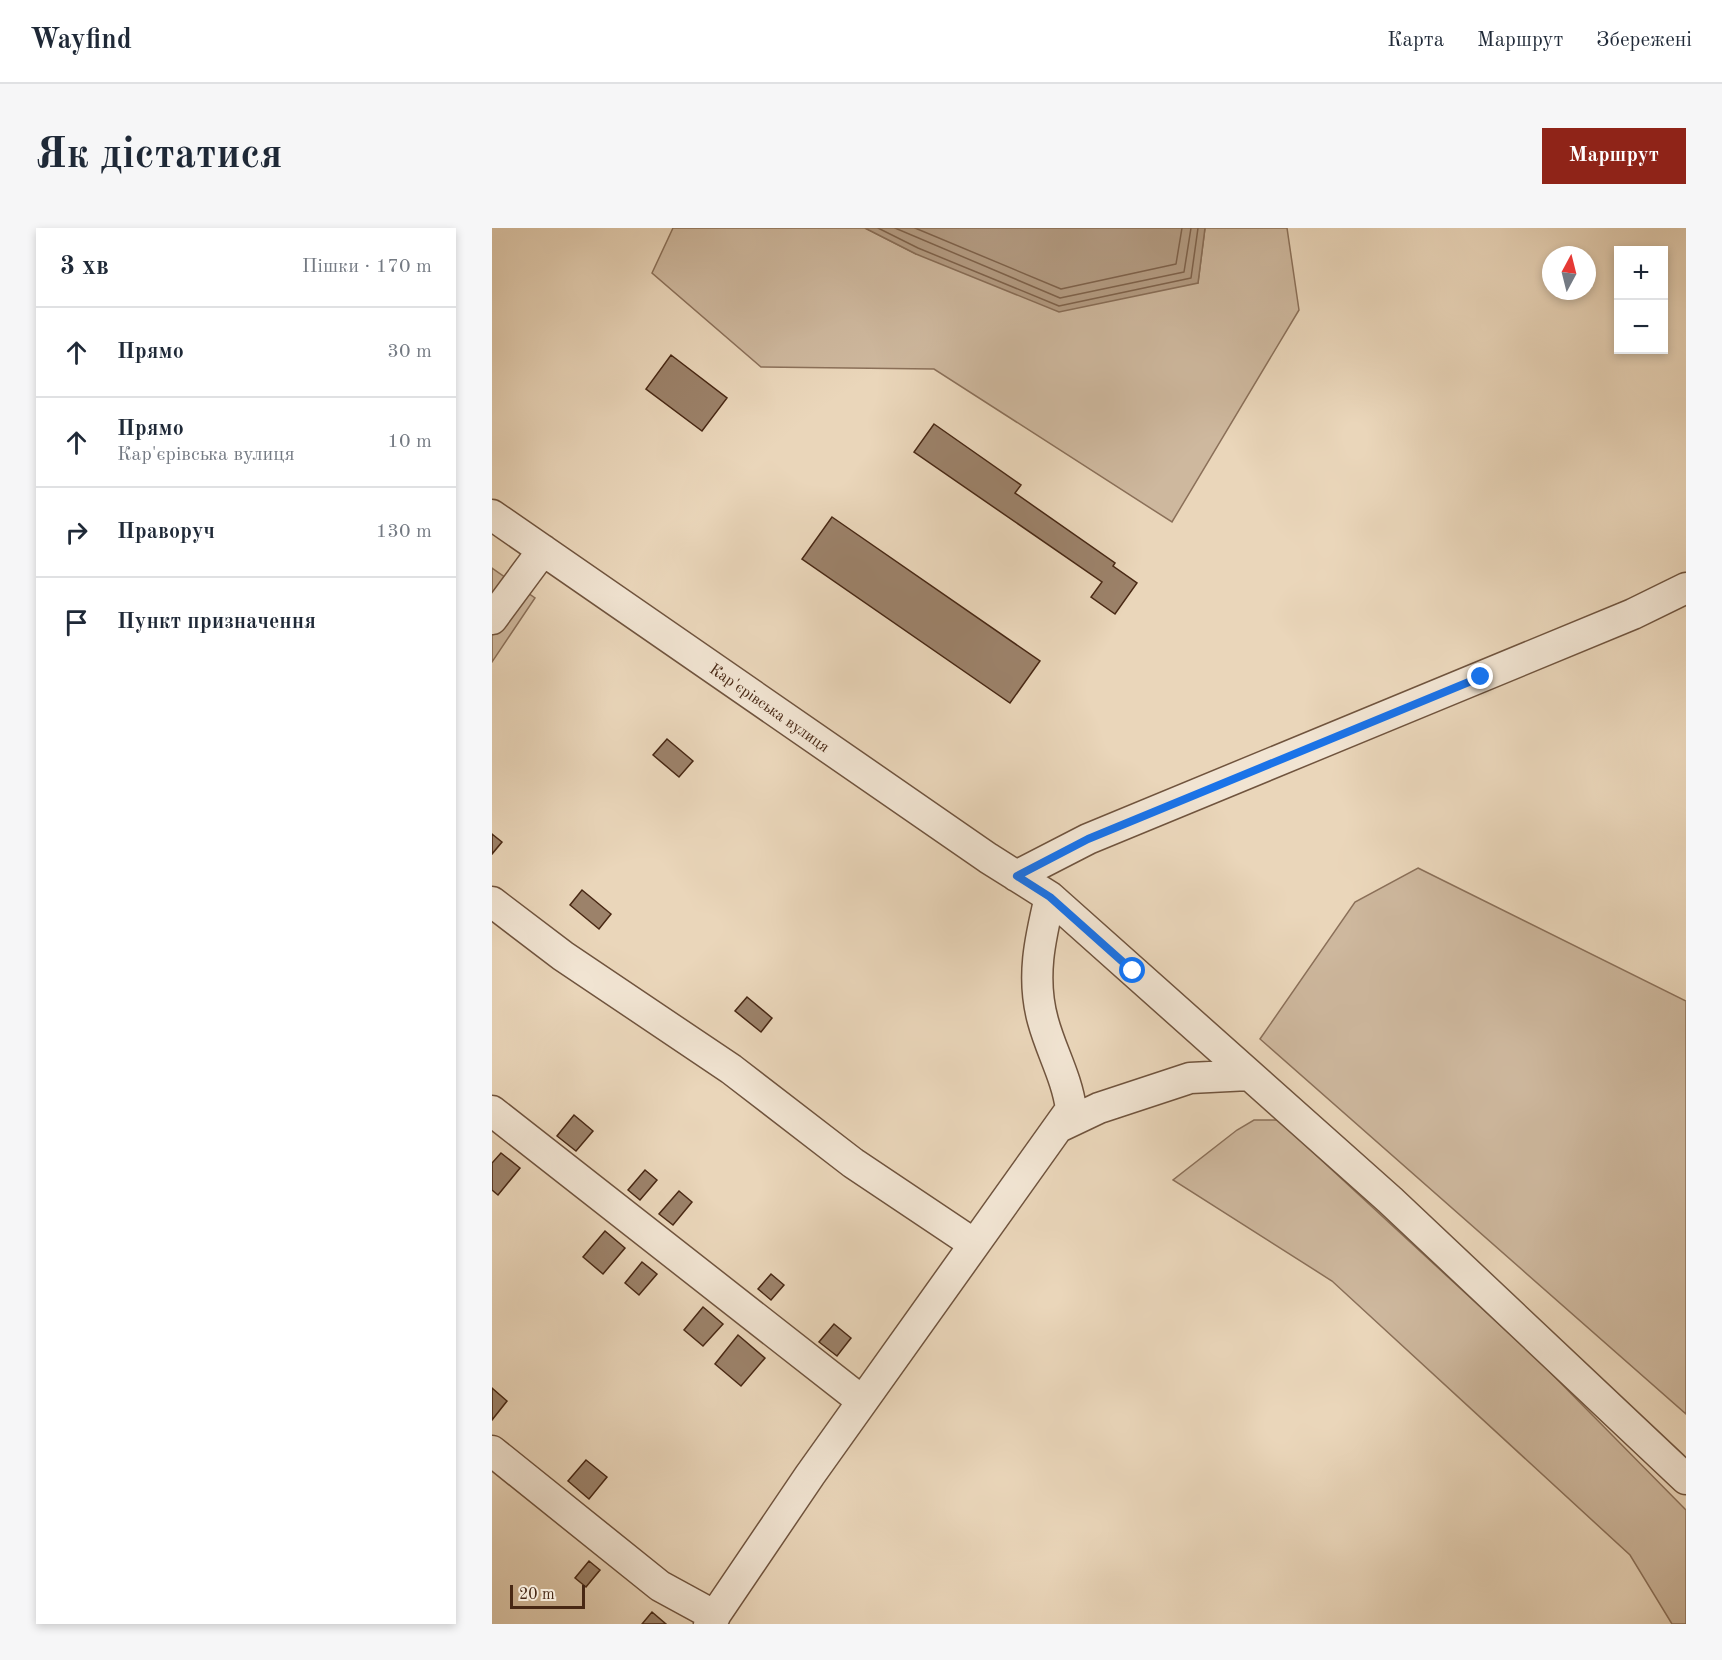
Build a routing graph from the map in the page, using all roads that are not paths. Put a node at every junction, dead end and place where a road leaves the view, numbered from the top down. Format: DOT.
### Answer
graph roads {
  1 [pos="492,514"];
  2 [pos="543,550"];
  3 [pos="1686,588"];
  4 [pos="492,619"];
  5 [pos="1017,876"];
  6 [pos="1050,897"];
  7 [pos="492,902"];
  8 [pos="1249,1075"];
  9 [pos="492,1110"];
  10 [pos="1059,1126"];
  11 [pos="974,1244"];
  12 [pos="862,1401"];
  13 [pos="492,1451"];
  14 [pos="1686,1479"];
  15 [pos="712,1620"];
  1 -- 2 [label="street, Кар'єрівська вулиця"];
  2 -- 4 [label="street"];
  2 -- 5 [label="street, Кар'єрівська вулиця"];
  3 -- 5 [label="street"];
  5 -- 6 [label="street, Кар'єрівська вулиця"];
  6 -- 8 [label="street, Кар'єрівська вулиця"];
  6 -- 10 [label="street"];
  7 -- 11 [label="street"];
  8 -- 10 [label="street"];
  8 -- 14 [label="street, Кар'єрівська вулиця"];
  9 -- 12 [label="street"];
  10 -- 11 [label="street"];
  11 -- 12 [label="street"];
  12 -- 15 [label="street"];
  13 -- 15 [label="street"];
}
